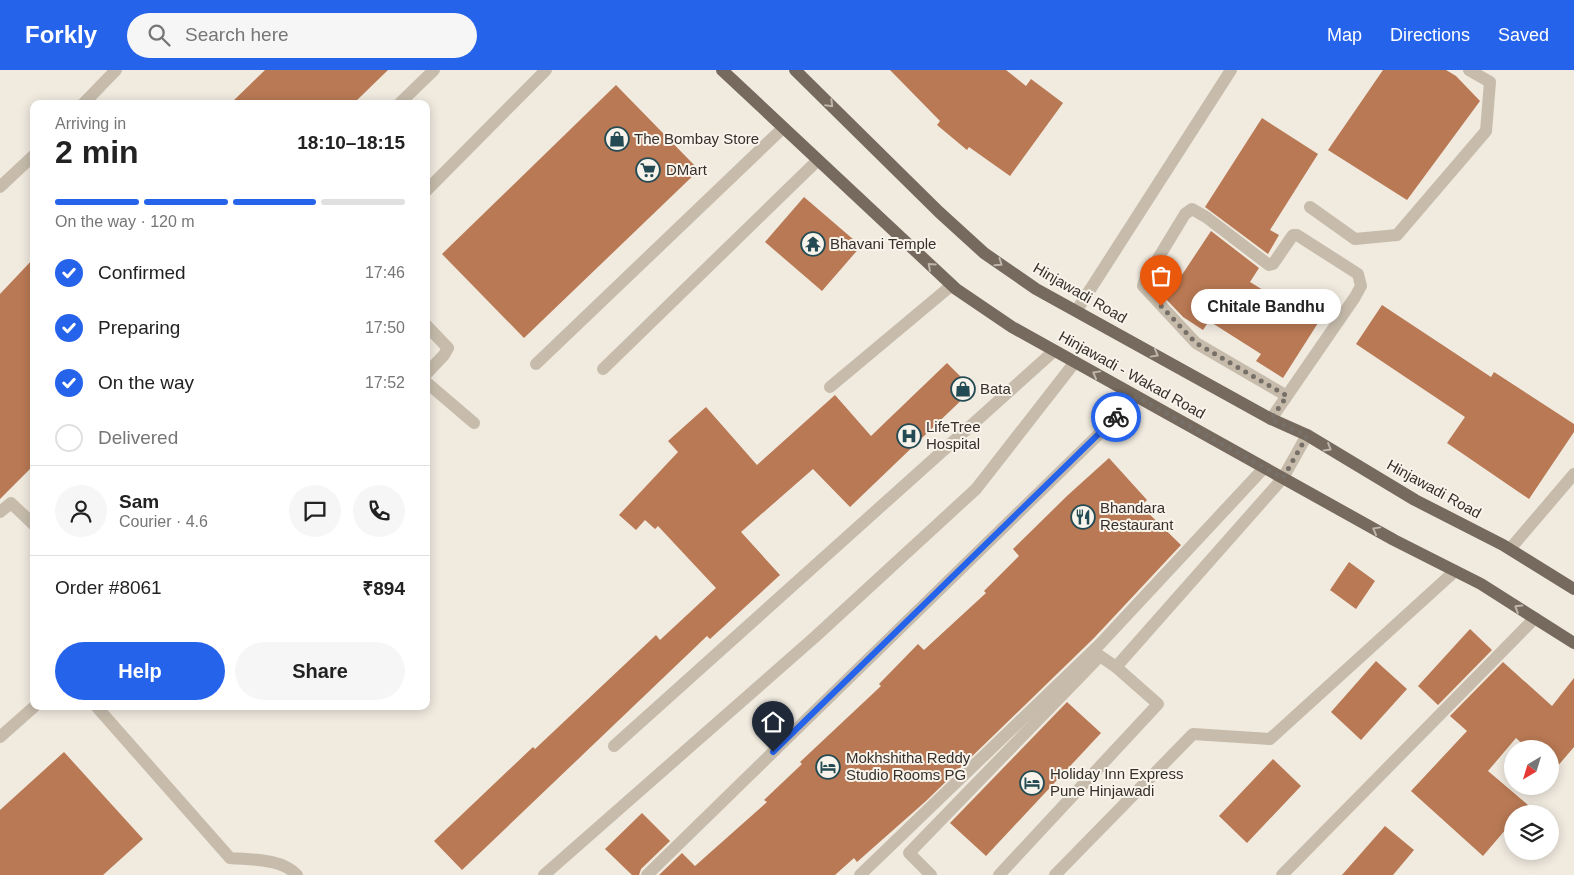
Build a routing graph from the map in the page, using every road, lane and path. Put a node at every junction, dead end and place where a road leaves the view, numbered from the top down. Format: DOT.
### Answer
graph roads {
  1 [pos="116,70"];
  2 [pos="434,70"];
  3 [pos="546,70"];
  4 [pos="722,70"];
  5 [pos="795,70"];
  6 [pos="1231,70"];
  7 [pos="1469,70"];
  8 [pos="87,100"];
  9 [pos="403,100"];
  10 [pos="783,128"];
  11 [pos="818,160"];
  12 [pos="30,162"];
  13 [pos="430,187"];
  14 [pos="0,188"];
  15 [pos="1310,207"];
  16 [pos="952,285"];
  17 [pos="1077,310"];
  18 [pos="430,329"];
  19 [pos="1054,351"];
  20 [pos="1075,362"];
  21 [pos="536,364"];
  22 [pos="603,369"];
  23 [pos="430,370"];
  24 [pos="430,385"];
  25 [pos="830,387"];
  26 [pos="1287,396"];
  27 [pos="1137,397"];
  28 [pos="1271,419"];
  29 [pos="474,423"];
  30 [pos="1307,436"];
  31 [pos="1264,468"];
  32 [pos="1574,474"];
  33 [pos="1283,478"];
  34 [pos="0,512"];
  35 [pos="30,521"];
  36 [pos="1510,549"];
  37 [pos="1455,571"];
  38 [pos="1574,589"];
  39 [pos="1534,618"];
  40 [pos="1574,643"];
  41 [pos="1116,667"];
  42 [pos="30,710"];
  43 [pos="100,710"];
  44 [pos="0,737"];
  45 [pos="614,746"];
  46 [pos="297,875"];
  47 [pos="544,875"];
  48 [pos="647,875"];
  49 [pos="860,875"];
  50 [pos="931,875"];
  51 [pos="999,875"];
  52 [pos="1055,875"];
  53 [pos="1282,875"];
  1 -- 8 [label="street"];
  2 -- 9 [label="street"];
  3 -- 13 [label="street"];
  4 -- 10 [label="main road, Hinjawadi - Wakad Road"];
  5 -- 17 [label="main road, Hinjawadi Road, one-way"];
  6 -- 17 [label="street"];
  7 -- 15 [label="street"];
  10 -- 11 [label="main road, Hinjawadi - Wakad Road"];
  10 -- 21 [label="street"];
  16 -- 11 [label="main road, Hinjawadi - Wakad Road, one-way"];
  11 -- 22 [label="street"];
  12 -- 14 [label="street"];
  16 -- 19 [label="main road, Hinjawadi - Wakad Road"];
  16 -- 25 [label="street"];
  17 -- 28 [label="main road, Hinjawadi Road, one-way"];
  18 -- 23 [label="street"];
  19 -- 20 [label="main road, Hinjawadi - Wakad Road"];
  19 -- 45 [label="street"];
  27 -- 20 [label="main road, Hinjawadi - Wakad Road, one-way"];
  20 -- 47 [label="street"];
  24 -- 29 [label="street"];
  26 -- 26 [label="street"];
  26 -- 28 [label="street"];
  27 -- 31 [label="main road, Hinjawadi - Wakad Road"];
  27 -- 48 [label="street"];
  28 -- 30 [label="main road, Hinjawadi Road"];
  30 -- 33 [label="street"];
  30 -- 36 [label="main road, Hinjawadi Road, one-way"];
  31 -- 33 [label="main road, Hinjawadi - Wakad Road"];
  31 -- 49 [label="street"];
  32 -- 36 [label="street"];
  37 -- 33 [label="main road, Hinjawadi - Wakad Road, one-way"];
  33 -- 41 [label="street"];
  34 -- 35 [label="street"];
  36 -- 38 [label="main road, Hinjawadi Road"];
  39 -- 37 [label="main road, Hinjawadi - Wakad Road, one-way"];
  37 -- 52 [label="street"];
  39 -- 40 [label="main road, Hinjawadi - Wakad Road"];
  39 -- 53 [label="street"];
  41 -- 50 [label="street"];
  41 -- 51 [label="street"];
  42 -- 44 [label="street"];
  43 -- 46 [label="street"];
}
